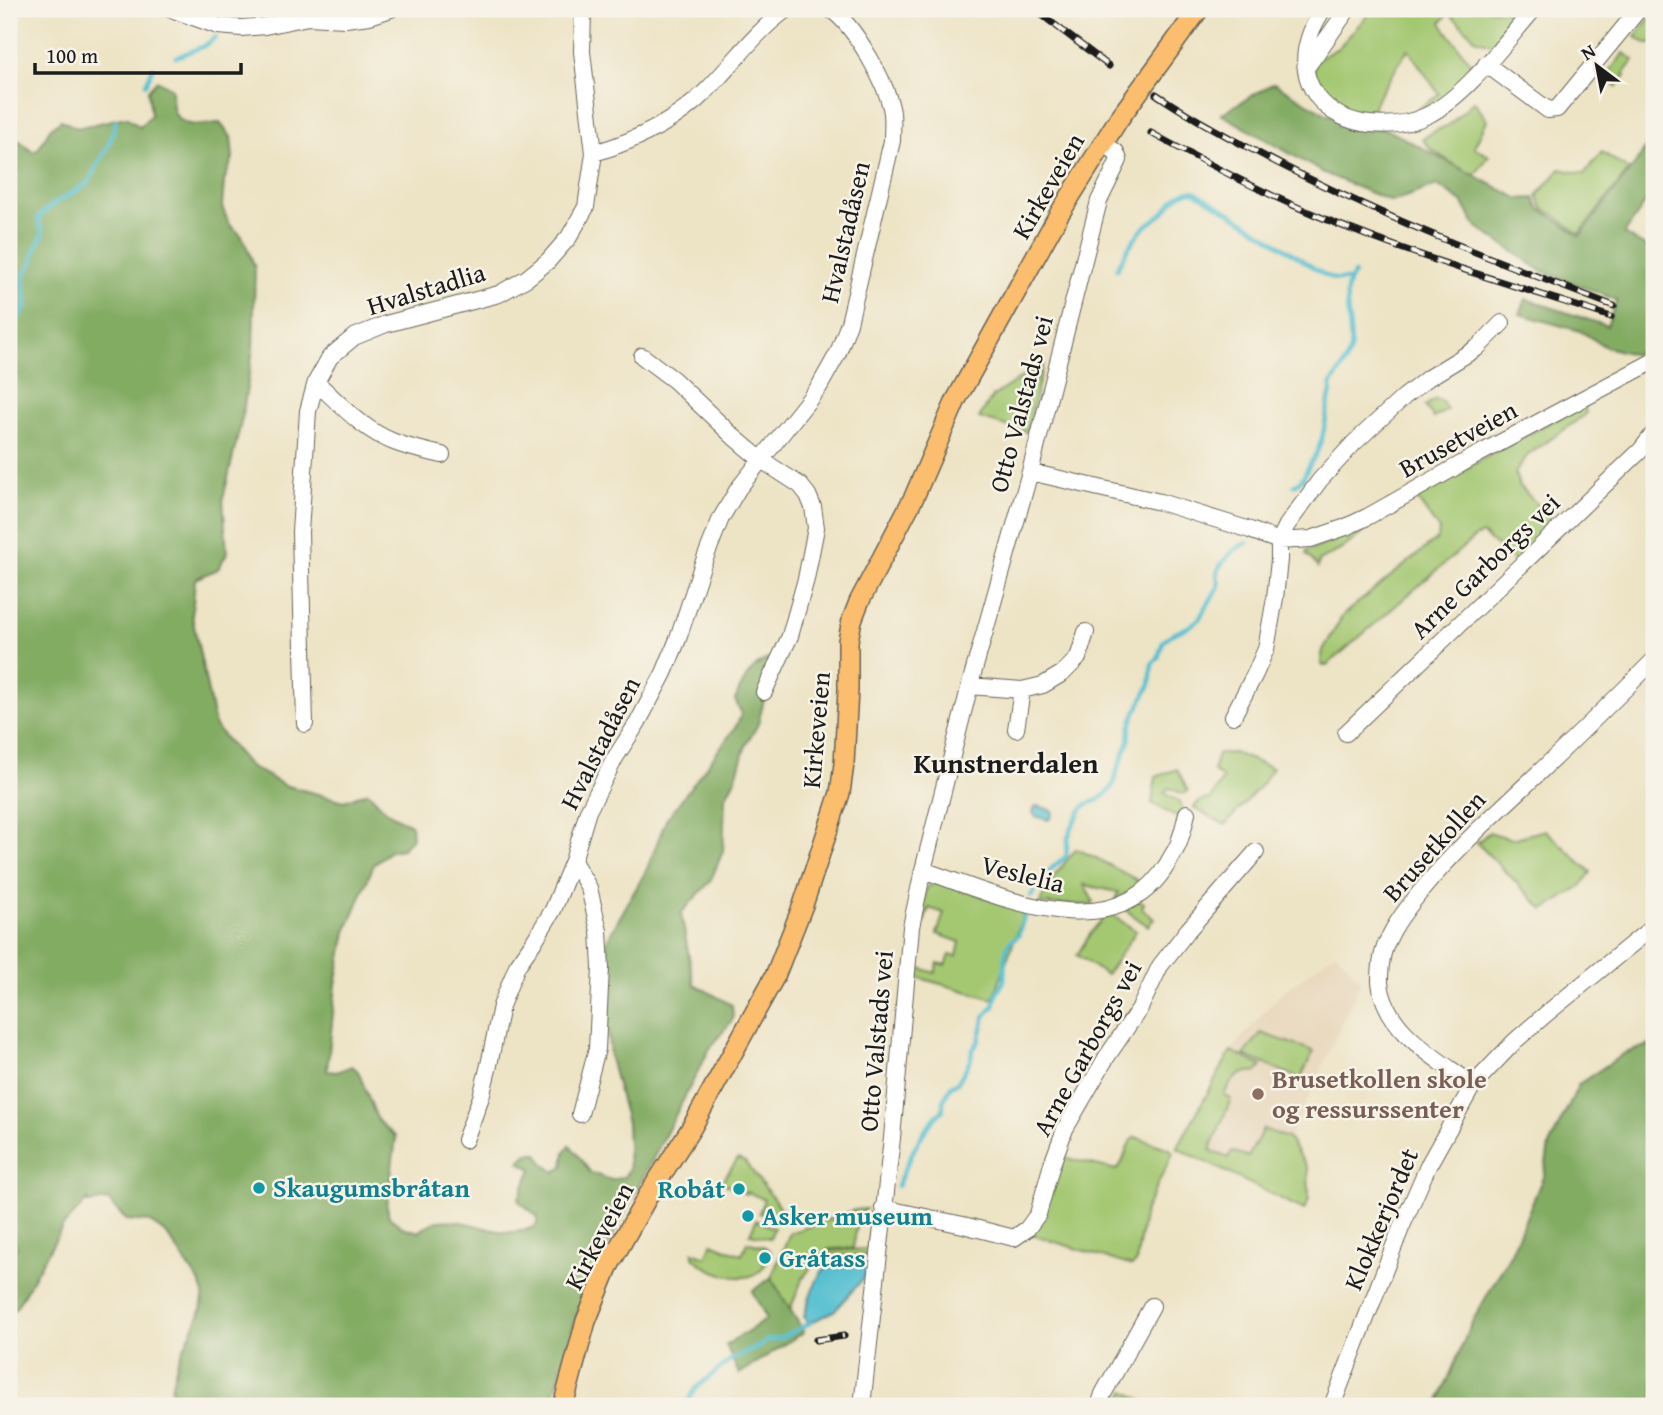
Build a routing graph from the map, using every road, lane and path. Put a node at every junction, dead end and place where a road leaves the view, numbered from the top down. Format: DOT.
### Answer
graph roads {
  1 [pos="171,9"];
  2 [pos="391,9"];
  3 [pos="583,9"];
  4 [pos="787,9"];
  5 [pos="830,9"];
  6 [pos="1199,9"];
  7 [pos="1204,9"];
  8 [pos="1323,9"];
  9 [pos="1348,9"];
  10 [pos="1534,9"];
  11 [pos="1639,9"];
  12 [pos="1486,64"];
  13 [pos="1306,68"];
  14 [pos="1152,74"];
  15 [pos="1102,144"];
  16 [pos="594,153"];
  17 [pos="1502,323"];
  18 [pos="642,356"];
  19 [pos="1654,360"];
  20 [pos="316,382"];
  21 [pos="1654,433"];
  22 [pos="442,455"];
  23 [pos="761,459"];
  24 [pos="1030,472"];
  25 [pos="1279,541"];
  26 [pos="1086,632"];
  27 [pos="1654,660"];
  28 [pos="970,686"];
  29 [pos="1022,690"];
  30 [pos="764,692"];
  31 [pos="1233,716"];
  32 [pos="305,724"];
  33 [pos="1016,729"];
  34 [pos="1346,733"];
  35 [pos="1187,813"];
  36 [pos="1256,852"];
  37 [pos="573,862"];
  38 [pos="923,870"];
  39 [pos="1654,926"];
  40 [pos="1473,1085"];
  41 [pos="580,1114"];
  42 [pos="465,1140"];
  43 [pos="883,1208"];
  44 [pos="1152,1306"];
  45 [pos="563,1406"];
  46 [pos="862,1406"];
  47 [pos="1099,1406"];
  48 [pos="1332,1406"];
  1 -- 2 [label="street"];
  3 -- 16 [label="street, Hvalstadlia"];
  4 -- 16 [label="street"];
  5 -- 23 [label="street, Hvalstadåsen"];
  6 -- 14 [label="main road, Kirkeveien"];
  7 -- 14 [label="main road, Kirkeveien"];
  8 -- 13 [label="street"];
  9 -- 13 [label="street"];
  10 -- 12 [label="street"];
  11 -- 12 [label="street"];
  12 -- 13 [label="street"];
  14 -- 15 [label="main road, Kirkeveien"];
  15 -- 24 [label="street, Otto Valstads vei"];
  15 -- 45 [label="main road, Kirkeveien"];
  16 -- 20 [label="street, Hvalstadlia"];
  17 -- 25 [label="street, Brusetveien"];
  18 -- 23 [label="street"];
  19 -- 25 [label="street, Brusetveien"];
  20 -- 22 [label="street"];
  20 -- 32 [label="street, Hvalstadlia"];
  21 -- 34 [label="street, Arne Garborgs vei"];
  23 -- 30 [label="street"];
  23 -- 37 [label="street, Hvalstadåsen"];
  24 -- 25 [label="street, Brusetveien"];
  24 -- 28 [label="street, Otto Valstads vei"];
  25 -- 31 [label="street, Brusetveien"];
  26 -- 29 [label="street"];
  27 -- 40 [label="street, Brusetkollen"];
  28 -- 29 [label="street"];
  28 -- 38 [label="street, Otto Valstads vei"];
  29 -- 33 [label="street"];
  35 -- 38 [label="street, Veslelia"];
  36 -- 43 [label="street, Arne Garborgs vei"];
  37 -- 41 [label="street"];
  37 -- 42 [label="street, Hvalstadåsen"];
  38 -- 43 [label="street, Otto Valstads vei"];
  39 -- 40 [label="street, Klokkerjordet"];
  40 -- 48 [label="street, Klokkerjordet"];
  43 -- 46 [label="street, Otto Valstads vei"];
  44 -- 47 [label="street"];
}
